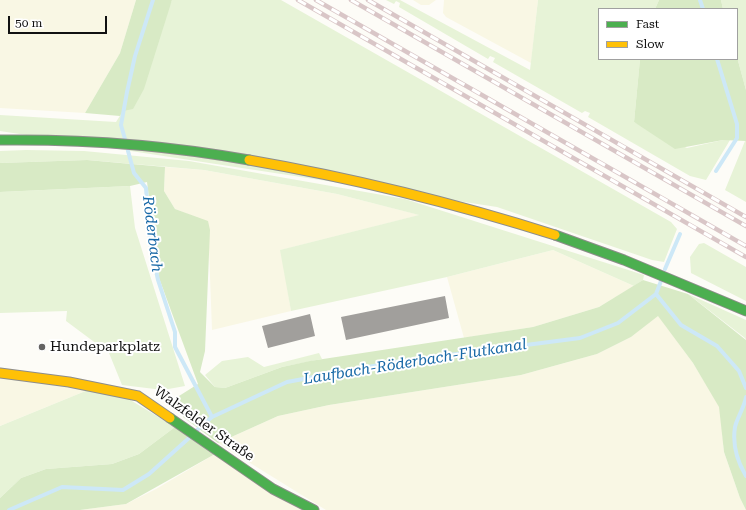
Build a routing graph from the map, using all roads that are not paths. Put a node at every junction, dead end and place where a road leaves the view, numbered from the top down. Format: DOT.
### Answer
graph roads {
  1 [pos="0,140"];
  2 [pos="746,311"];
  3 [pos="0,373"];
  4 [pos="314,510"];
  1 -- 2 [label="main road"];
  3 -- 4 [label="main road, Walzfelder Straße"];
}
